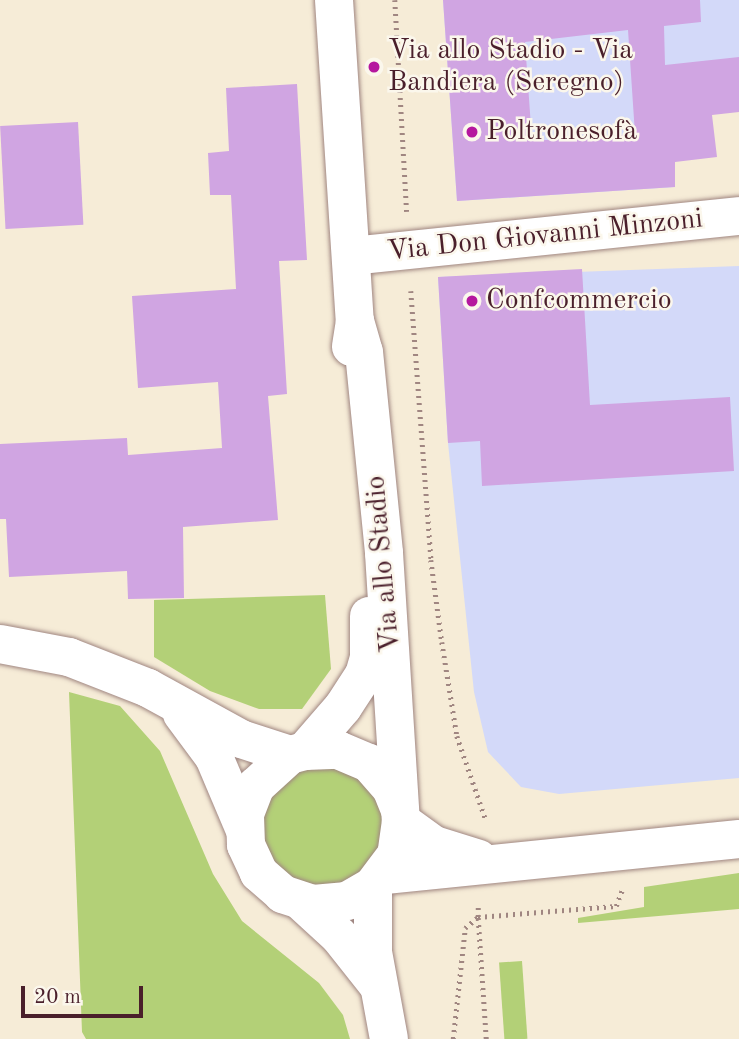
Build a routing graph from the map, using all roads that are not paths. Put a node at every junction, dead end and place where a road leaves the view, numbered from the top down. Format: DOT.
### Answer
graph roads {
  1 [pos="334,0"];
  2 [pos="739,216"];
  3 [pos="352,256"];
  4 [pos="355,321"];
  5 [pos="0,644"];
  6 [pos="165,699"];
  7 [pos="298,753"];
  8 [pos="400,815"];
  9 [pos="244,828"];
  10 [pos="739,839"];
  11 [pos="490,845"];
  12 [pos="379,880"];
  13 [pos="302,902"];
  14 [pos="379,987"];
  15 [pos="389,1039"];
  1 -- 3 [label="main road, Via allo Stadio"];
  2 -- 3 [label="main road, Via Don Giovanni Minzoni"];
  3 -- 4 [label="main road, Via allo Stadio"];
  4 -- 7 [label="main road, Via allo Stadio"];
  4 -- 8 [label="main road, Via allo Stadio"];
  5 -- 6 [label="main road"];
  6 -- 7 [label="main road"];
  6 -- 9 [label="main road"];
  7 -- 8 [label="main road"];
  7 -- 9 [label="main road, Via allo Stadio"];
  8 -- 11 [label="main road"];
  8 -- 12 [label="main road, Via allo Stadio"];
  9 -- 13 [label="main road, Via allo Stadio"];
  10 -- 11 [label="main road"];
  11 -- 12 [label="main road"];
  12 -- 13 [label="main road"];
  12 -- 14 [label="main road, Via allo Stadio"];
  13 -- 14 [label="main road, Via allo Stadio"];
  14 -- 15 [label="main road, Via allo Stadio"];
}
